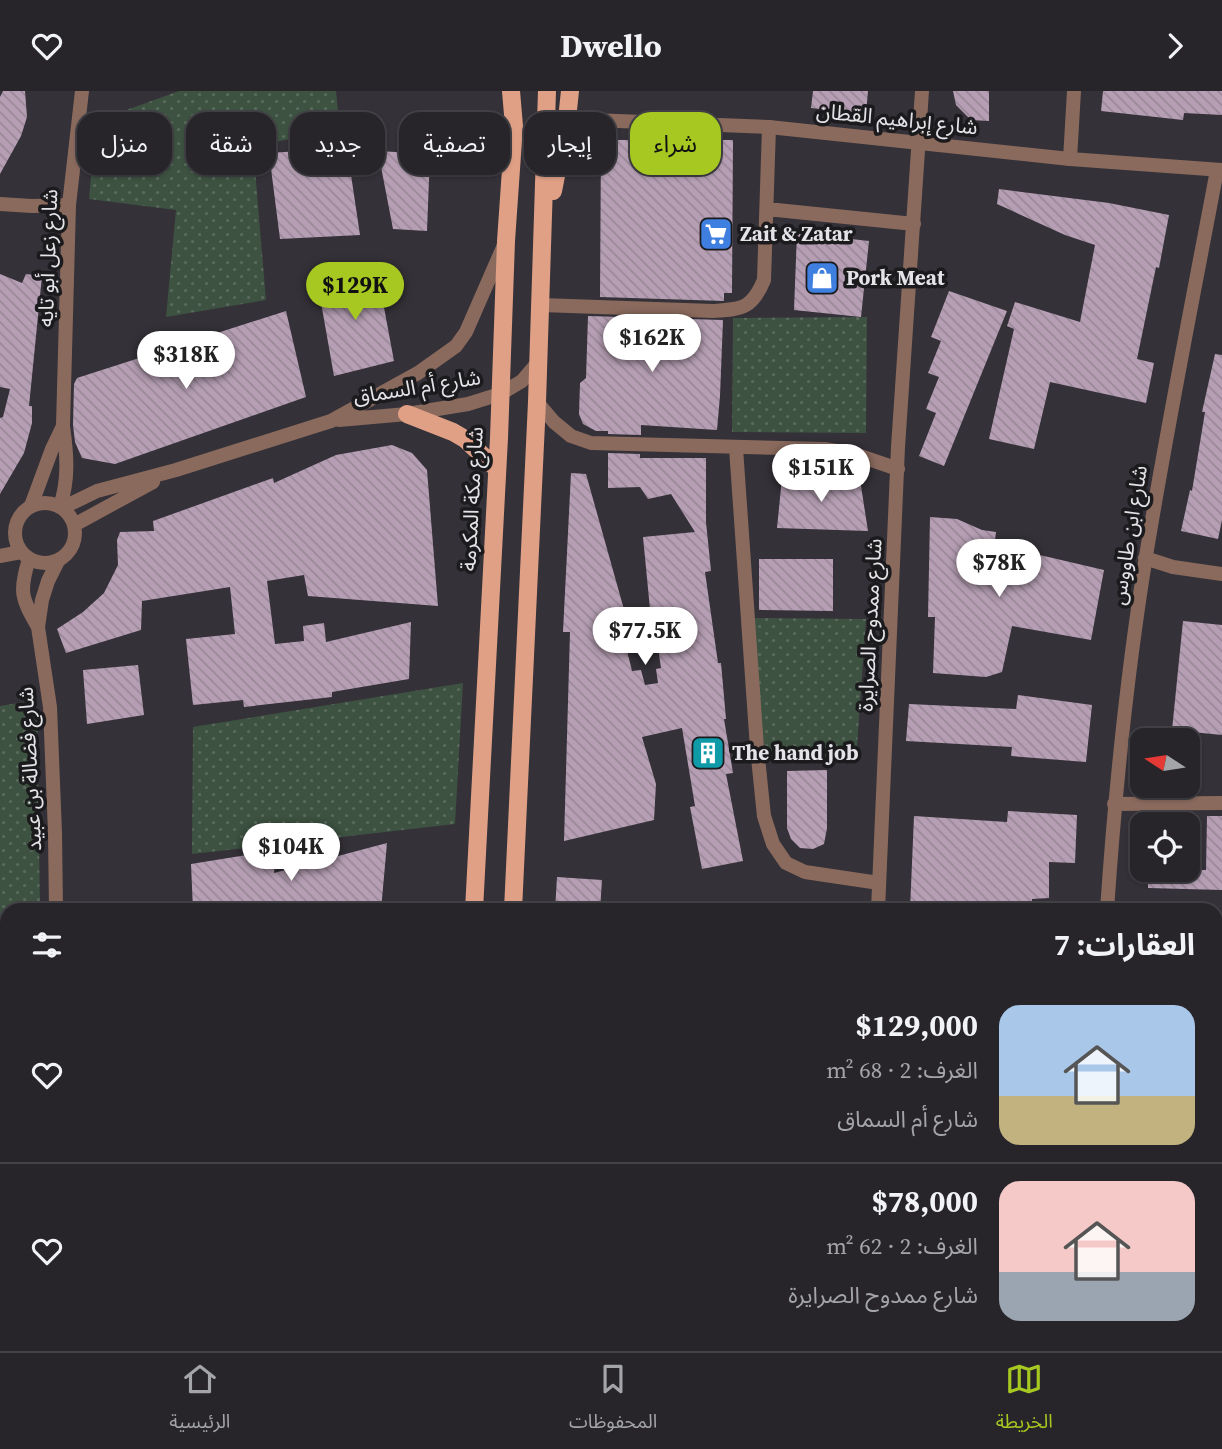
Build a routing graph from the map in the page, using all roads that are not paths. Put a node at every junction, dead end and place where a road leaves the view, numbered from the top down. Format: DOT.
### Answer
graph roads {
  1 [pos="82,91"];
  2 [pos="513,91"];
  3 [pos="547,91"];
  4 [pos="570,91"];
  5 [pos="922,91"];
  6 [pos="1074,91"];
  7 [pos="568,112"];
  8 [pos="616,121"];
  9 [pos="769,127"];
  10 [pos="919,142"];
  11 [pos="1070,159"];
  12 [pos="1220,170"];
  13 [pos="556,175"];
  14 [pos="0,204"];
  15 [pos="69,205"];
  16 [pos="767,209"];
  17 [pos="914,225"];
  18 [pos="506,241"];
  19 [pos="543,244"];
  20 [pos="541,305"];
  21 [pos="539,361"];
  22 [pos="500,394"];
  23 [pos="537,401"];
  24 [pos="407,414"];
  25 [pos="331,421"];
  26 [pos="63,426"];
  27 [pos="736,448"];
  28 [pos="496,468"];
  29 [pos="898,468"];
  30 [pos="176,470"];
  31 [pos="31,506"];
  32 [pos="61,507"];
  33 [pos="16,523"];
  34 [pos="74,525"];
  35 [pos="0,530"];
  36 [pos="0,556"];
  37 [pos="25,556"];
  38 [pos="1145,558"];
  39 [pos="58,561"];
  40 [pos="1222,574"];
  41 [pos="38,627"];
  42 [pos="1222,803"];
  43 [pos="1114,804"];
  44 [pos="879,883"];
  45 [pos="56,903"];
  46 [pos="474,903"];
  47 [pos="513,903"];
  48 [pos="878,903"];
  49 [pos="1107,903"];
  1 -- 15 [label="street, شارع زعل أبو تايه"];
  2 -- 18 [label="main road, شارع مكة المكرمة"];
  3 -- 19 [label="main road"];
  4 -- 7 [label="main road"];
  5 -- 10 [label="street, شارع ممدوح الصرايرة"];
  6 -- 11 [label="street"];
  8 -- 9 [label="street, شارع إبراهيم القطان"];
  9 -- 10 [label="street, شارع إبراهيم القطان"];
  9 -- 16 [label="street"];
  10 -- 11 [label="street, شارع إبراهيم القطان"];
  10 -- 17 [label="street, شارع ممدوح الصرايرة"];
  11 -- 12 [label="street, شارع إبراهيم القطان"];
  12 -- 38 [label="street, شارع ابن طاووس"];
  13 -- 19 [label="main road"];
  14 -- 15 [label="street"];
  15 -- 26 [label="street, شارع زعل أبو تايه"];
  16 -- 17 [label="street"];
  16 -- 20 [label="street"];
  17 -- 29 [label="street, شارع ممدوح الصرايرة"];
  18 -- 22 [label="main road, شارع مكة المكرمة"];
  18 -- 25 [label="street, شارع أم السماق"];
  19 -- 20 [label="main road"];
  20 -- 21 [label="main road"];
  21 -- 22 [label="street, شارع أم السماق"];
  21 -- 23 [label="main road"];
  22 -- 24 [label="street, شارع أم السماق"];
  22 -- 28 [label="main road, شارع مكة المكرمة"];
  23 -- 27 [label="street"];
  23 -- 47 [label="main road"];
  24 -- 25 [label="street, شارع أم السماق"];
  24 -- 28 [label="main road"];
  25 -- 30 [label="street, شارع أم السماق"];
  26 -- 31 [label="street, شارع زعل أبو تايه"];
  26 -- 32 [label="street, شارع زعل أبو تايه"];
  27 -- 29 [label="street"];
  27 -- 44 [label="street"];
  28 -- 46 [label="main road, شارع مكة المكرمة"];
  29 -- 44 [label="street, شارع ممدوح الصرايرة"];
  30 -- 32 [label="street, شارع أم السماق"];
  30 -- 34 [label="street, شارع أم السماق"];
  31 -- 32 [label="street"];
  31 -- 33 [label="street"];
  32 -- 34 [label="street"];
  33 -- 35 [label="street"];
  33 -- 37 [label="street"];
  34 -- 39 [label="street"];
  36 -- 37 [label="street"];
  37 -- 39 [label="street"];
  37 -- 41 [label="street, شارع فضالة بن عبيد"];
  38 -- 40 [label="street"];
  38 -- 43 [label="street, شارع ابن طاووس"];
  39 -- 41 [label="street, شارع فضالة بن عبيد"];
  41 -- 45 [label="street, شارع فضالة بن عبيد"];
  42 -- 43 [label="street"];
  43 -- 49 [label="street, شارع ابن طاووس"];
  44 -- 48 [label="street, شارع ممدوح الصرايرة"];
}
